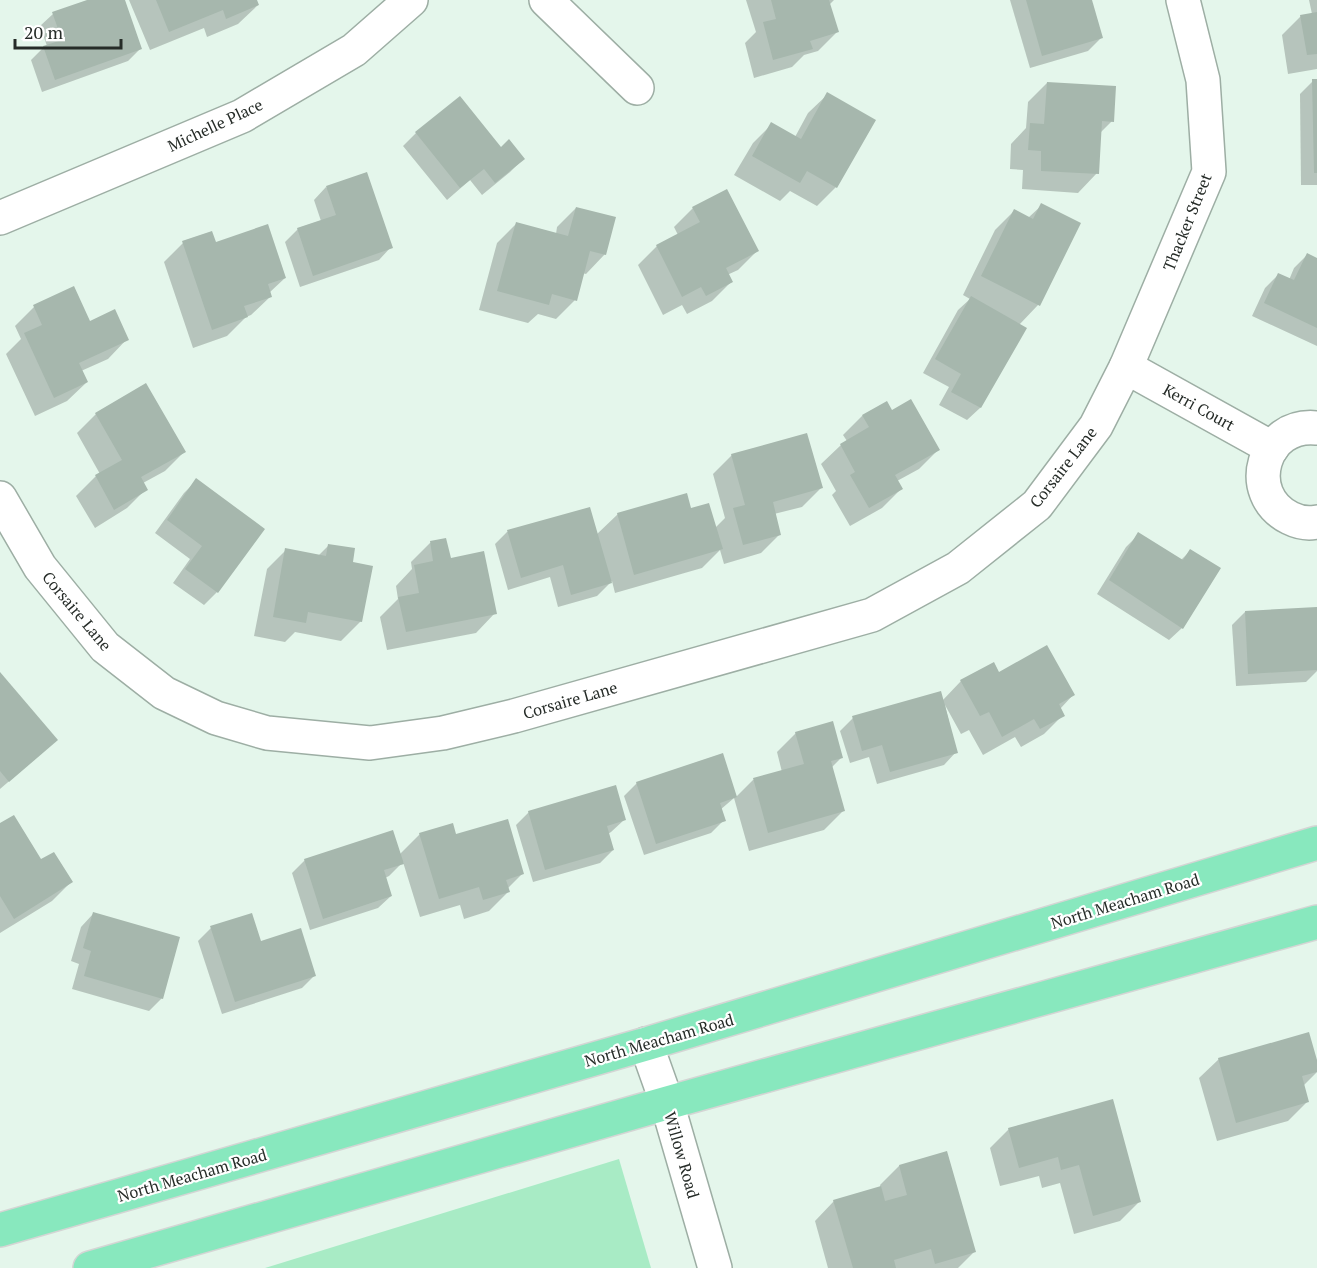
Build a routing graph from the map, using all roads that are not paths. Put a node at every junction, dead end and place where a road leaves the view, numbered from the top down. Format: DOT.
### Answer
graph roads {
  1 [pos="411,0"];
  2 [pos="546,0"];
  3 [pos="1183,0"];
  4 [pos="638,88"];
  5 [pos="0,218"];
  6 [pos="1126,367"];
  7 [pos="1317,428"];
  8 [pos="1272,448"];
  9 [pos="0,498"];
  10 [pos="1317,522"];
  11 [pos="1317,843"];
  12 [pos="1317,922"];
  13 [pos="646,1044"];
  14 [pos="668,1103"];
  15 [pos="0,1230"];
  16 [pos="90,1268"];
  17 [pos="714,1268"];
  1 -- 5 [label="street, Michelle Place"];
  2 -- 4 [label="street"];
  3 -- 6 [label="street, Thacker Street"];
  6 -- 8 [label="street, Kerri Court"];
  6 -- 9 [label="street, Corsaire Lane"];
  7 -- 8 [label="street"];
  8 -- 10 [label="street"];
  11 -- 13 [label="main road, North Meacham Road"];
  12 -- 14 [label="main road"];
  13 -- 14 [label="street, Willow Road"];
  13 -- 15 [label="main road, North Meacham Road"];
  14 -- 16 [label="main road"];
  14 -- 17 [label="street, Willow Road"];
}
